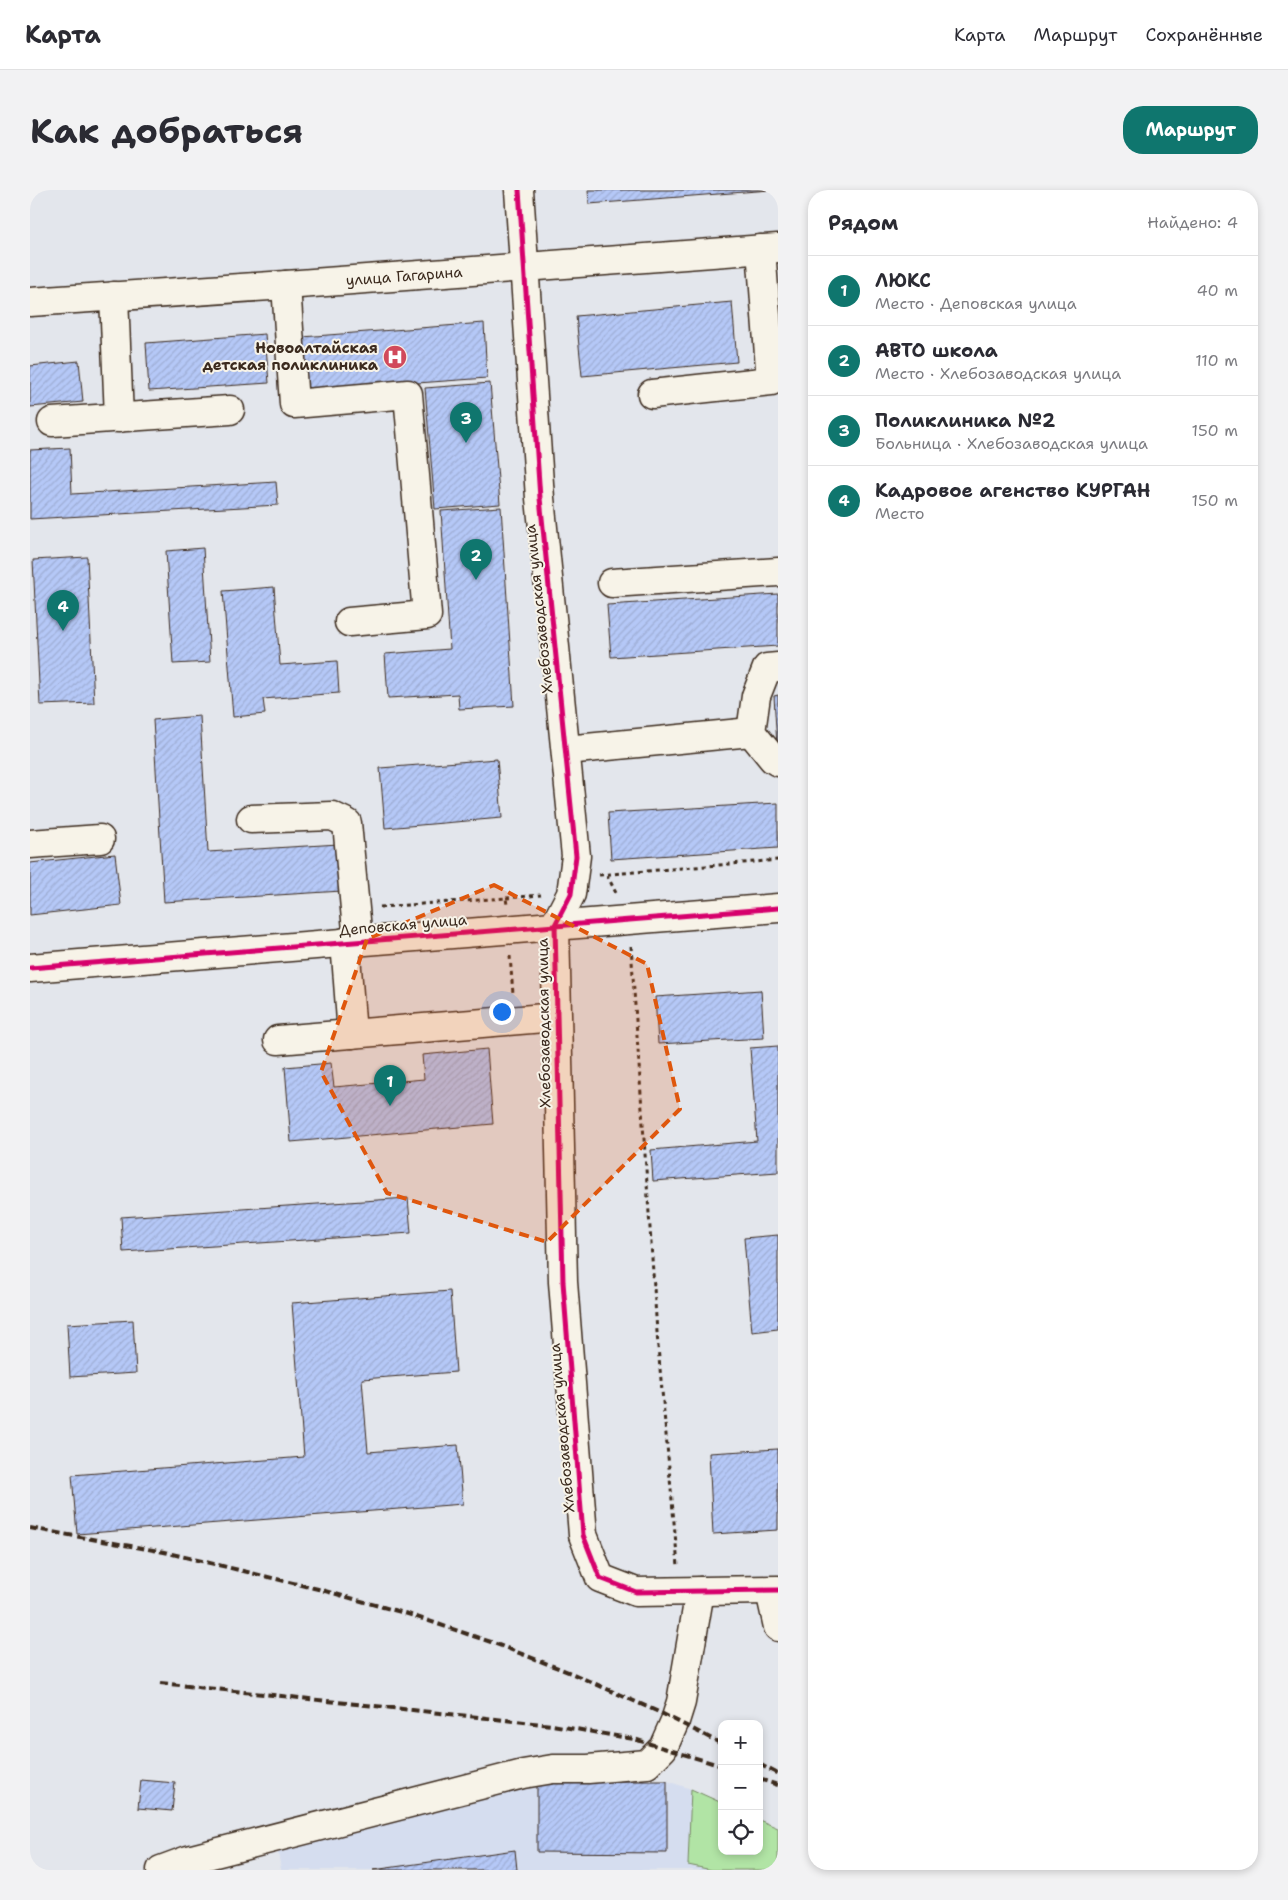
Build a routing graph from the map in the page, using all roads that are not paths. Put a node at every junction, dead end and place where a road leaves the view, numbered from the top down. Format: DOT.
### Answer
graph roads {
  1 [pos="520,190"];
  2 [pos="769,249"];
  3 [pos="523,268"];
  4 [pos="286,285"];
  5 [pos="114,296"];
  6 [pos="30,302"];
  7 [pos="652,394"];
  8 [pos="230,410"];
  9 [pos="119,418"];
  10 [pos="52,422"];
  11 [pos="778,572"];
  12 [pos="612,583"];
  13 [pos="349,622"];
  14 [pos="778,667"];
  15 [pos="751,732"];
  16 [pos="566,750"];
  17 [pos="778,762"];
  18 [pos="251,819"];
  19 [pos="100,839"];
  20 [pos="30,844"];
  21 [pos="778,908"];
  22 [pos="554,925"];
  23 [pos="352,942"];
  24 [pos="30,968"];
  25 [pos="556,1017"];
  26 [pos="352,1034"];
  27 [pos="278,1040"];
  28 [pos="774,1590"];
  29 [pos="690,1591"];
  30 [pos="778,1627"];
  31 [pos="162,1870"];
  1 -- 3 [label="street, Хлебозаводская улица"];
  2 -- 3 [label="street, улица Гагарина"];
  2 -- 7 [label="street"];
  3 -- 4 [label="street, улица Гагарина"];
  3 -- 16 [label="street, Хлебозаводская улица"];
  4 -- 5 [label="street, улица Гагарина"];
  4 -- 13 [label="street"];
  5 -- 6 [label="street, улица Гагарина"];
  5 -- 9 [label="street"];
  8 -- 9 [label="street"];
  9 -- 10 [label="street"];
  11 -- 12 [label="street"];
  14 -- 15 [label="street"];
  15 -- 16 [label="street"];
  15 -- 17 [label="street"];
  16 -- 22 [label="street, Хлебозаводская улица"];
  18 -- 23 [label="street"];
  19 -- 20 [label="street"];
  21 -- 22 [label="street, Деповская улица"];
  22 -- 23 [label="street, Деповская улица"];
  22 -- 25 [label="street, Хлебозаводская улица"];
  23 -- 24 [label="street, Деповская улица"];
  23 -- 26 [label="street"];
  25 -- 26 [label="street"];
  25 -- 29 [label="street, Хлебозаводская улица"];
  26 -- 27 [label="street"];
  28 -- 29 [label="street"];
  28 -- 30 [label="street"];
  29 -- 31 [label="street"];
}
